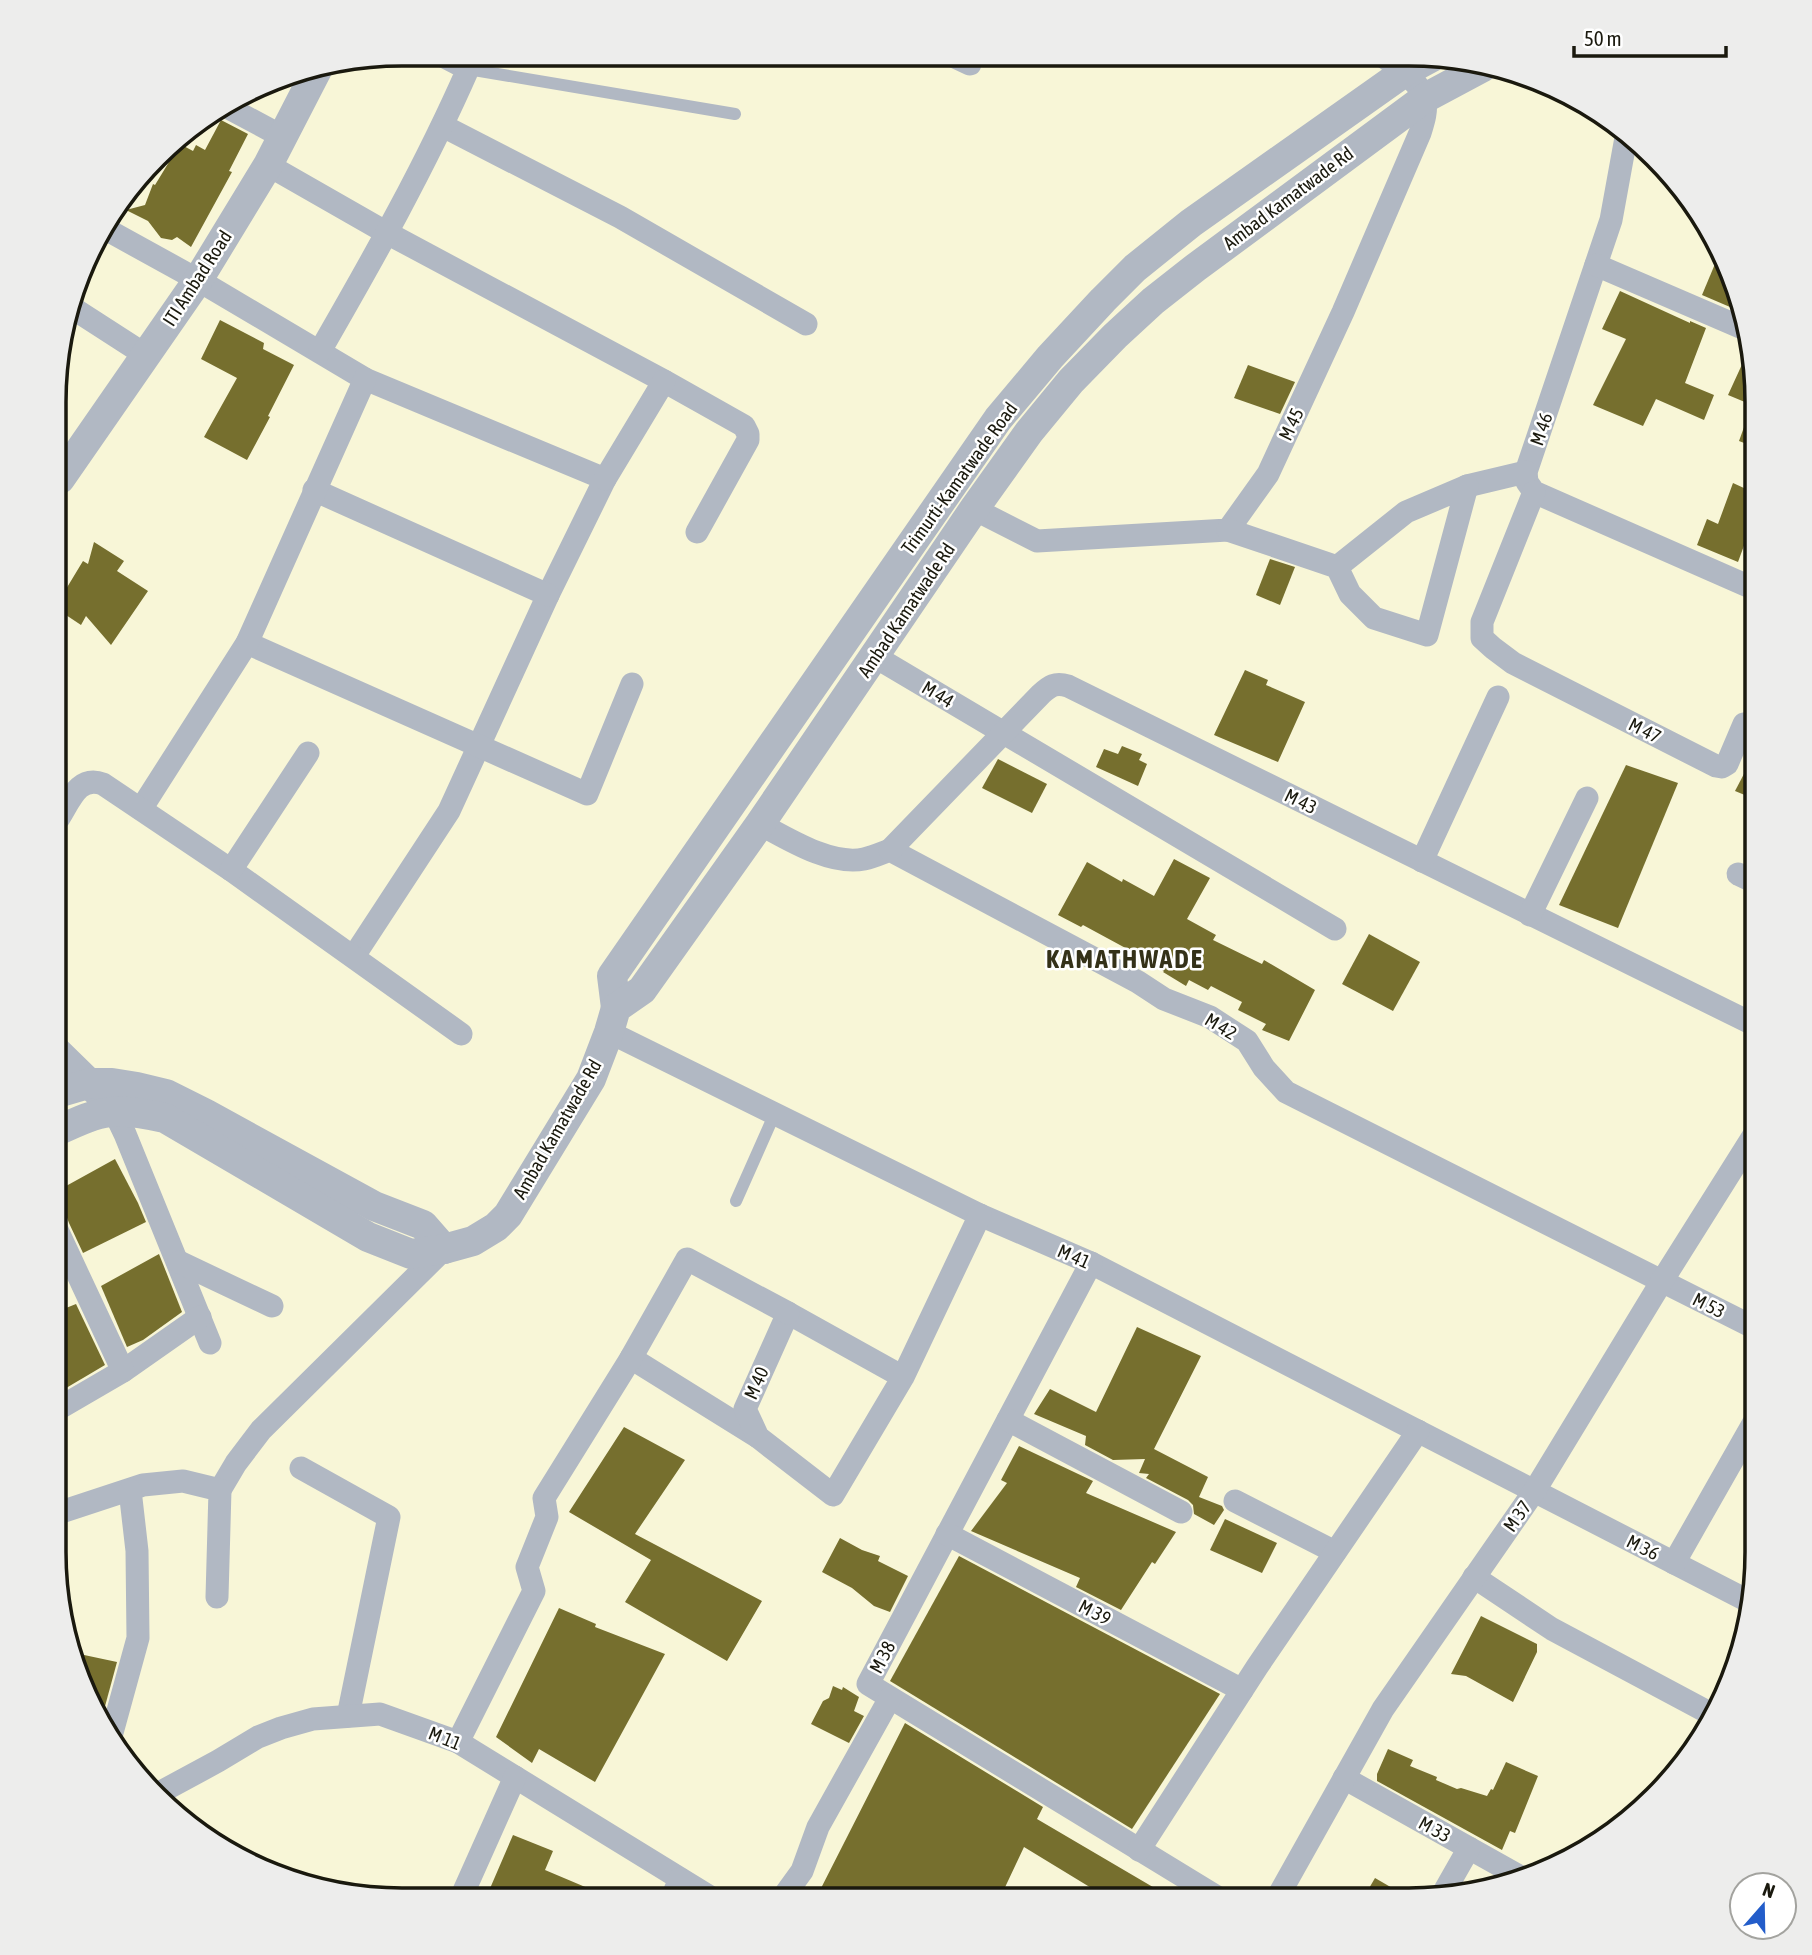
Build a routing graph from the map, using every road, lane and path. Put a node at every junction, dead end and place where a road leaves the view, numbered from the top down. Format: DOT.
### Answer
graph roads {
  1 [pos="462,66"];
  2 [pos="1392,66"];
  3 [pos="1397,66"];
  4 [pos="468,69"];
  5 [pos="1473,73"];
  6 [pos="312,79"];
  7 [pos="1425,98"];
  8 [pos="234,111"];
  9 [pos="735,114"];
  10 [pos="443,126"];
  11 [pos="283,136"];
  12 [pos="1625,145"];
  13 [pos="268,165"];
  14 [pos="112,233"];
  15 [pos="387,233"];
  16 [pos="1596,265"];
  17 [pos="198,280"];
  18 [pos="79,312"];
  19 [pos="806,324"];
  20 [pos="1736,325"];
  21 [pos="320,351"];
  22 [pos="147,356"];
  23 [pos="365,379"];
  24 [pos="664,381"];
  25 [pos="66,471"];
  26 [pos="606,480"];
  27 [pos="1530,482"];
  28 [pos="1466,486"];
  29 [pos="314,490"];
  30 [pos="974,509"];
  31 [pos="1228,530"];
  32 [pos="697,533"];
  33 [pos="1337,567"];
  34 [pos="1745,584"];
  35 [pos="548,595"];
  36 [pos="247,643"];
  37 [pos="874,656"];
  38 [pos="1513,663"];
  39 [pos="632,684"];
  40 [pos="1498,697"];
  41 [pos="1745,724"];
  42 [pos="1002,733"];
  43 [pos="480,746"];
  44 [pos="308,752"];
  45 [pos="1587,798"];
  46 [pos="66,808"];
  47 [pos="141,809"];
  48 [pos="760,824"];
  49 [pos="890,850"];
  50 [pos="1422,861"];
  51 [pos="231,870"];
  52 [pos="1531,915"];
  53 [pos="1335,929"];
  54 [pos="354,956"];
  55 [pos="612,1020"];
  56 [pos="1745,1020"];
  57 [pos="461,1034"];
  58 [pos="66,1060"];
  59 [pos="91,1083"];
  60 [pos="66,1090"];
  61 [pos="114,1111"];
  62 [pos="775,1113"];
  63 [pos="180,1114"];
  64 [pos="66,1128"];
  65 [pos="1745,1156"];
  66 [pos="736,1201"];
  67 [pos="980,1215"];
  68 [pos="66,1249"];
  69 [pos="444,1249"];
  70 [pos="178,1262"];
  71 [pos="1091,1263"];
  72 [pos="1662,1281"];
  73 [pos="272,1306"];
  74 [pos="788,1313"];
  75 [pos="200,1317"];
  76 [pos="1745,1323"];
  77 [pos="210,1343"];
  78 [pos="631,1358"];
  79 [pos="123,1371"];
  80 [pos="904,1377"];
  81 [pos="66,1404"];
  82 [pos="1007,1420"];
  83 [pos="1418,1431"];
  84 [pos="758,1437"];
  85 [pos="1745,1438"];
  86 [pos="301,1468"];
  87 [pos="130,1490"];
  88 [pos="220,1490"];
  89 [pos="1535,1490"];
  90 [pos="1235,1501"];
  91 [pos="66,1510"];
  92 [pos="1181,1512"];
  93 [pos="947,1534"];
  94 [pos="1335,1552"];
  95 [pos="1674,1563"];
  96 [pos="1474,1577"];
  97 [pos="217,1597"];
  98 [pos="1743,1598"];
  99 [pos="1242,1690"];
  100 [pos="890,1698"];
  101 [pos="1706,1711"];
  102 [pos="348,1716"];
  103 [pos="114,1725"];
  104 [pos="458,1742"];
  105 [pos="515,1777"];
  106 [pos="1345,1778"];
  107 [pos="164,1789"];
  108 [pos="1469,1848"];
  109 [pos="1139,1850"];
  110 [pos="1513,1872"];
  111 [pos="680,1879"];
  112 [pos="1447,1887"];
  113 [pos="465,1888"];
  114 [pos="676,1888"];
  115 [pos="695,1888"];
  116 [pos="790,1888"];
  117 [pos="1202,1888"];
  118 [pos="1283,1888"];
  1 -- 4 [label="street"];
  2 -- 55 [label="street, Trimurti-Kamatwade Road"];
  3 -- 7 [label="street"];
  4 -- 9 [label="lane"];
  4 -- 10 [label="street"];
  5 -- 7 [label="street, Ambad Kamatwade Rd"];
  6 -- 11 [label="street, ITI Ambad Road"];
  7 -- 30 [label="street, Ambad Kamatwade Rd"];
  7 -- 31 [label="street, M 45"];
  8 -- 11 [label="street"];
  10 -- 15 [label="street"];
  10 -- 19 [label="street"];
  11 -- 13 [label="street, ITI Ambad Road"];
  12 -- 16 [label="street, M 46"];
  13 -- 15 [label="street"];
  13 -- 17 [label="street, ITI Ambad Road"];
  14 -- 17 [label="street"];
  15 -- 21 [label="street"];
  15 -- 24 [label="street"];
  16 -- 20 [label="street"];
  16 -- 27 [label="street, M 46"];
  17 -- 21 [label="street"];
  17 -- 22 [label="street, ITI Ambad Road"];
  18 -- 22 [label="street"];
  21 -- 23 [label="street"];
  22 -- 25 [label="street, ITI Ambad Road"];
  23 -- 26 [label="street"];
  23 -- 29 [label="street"];
  24 -- 26 [label="street"];
  24 -- 32 [label="street"];
  26 -- 35 [label="street"];
  27 -- 28 [label="street"];
  27 -- 34 [label="street"];
  27 -- 38 [label="street, M 46"];
  28 -- 33 [label="street"];
  28 -- 33 [label="street"];
  29 -- 35 [label="street"];
  29 -- 36 [label="street"];
  30 -- 31 [label="street"];
  30 -- 37 [label="street, Ambad Kamatwade Rd"];
  31 -- 33 [label="street"];
  35 -- 43 [label="street"];
  36 -- 43 [label="street"];
  36 -- 47 [label="street"];
  37 -- 42 [label="street, M 44"];
  37 -- 48 [label="street, Ambad Kamatwade Rd"];
  38 -- 41 [label="street, M 47"];
  39 -- 43 [label="street"];
  40 -- 50 [label="street"];
  42 -- 49 [label="street, M 43"];
  42 -- 50 [label="street, M 43"];
  42 -- 53 [label="street, M 44"];
  43 -- 54 [label="street"];
  44 -- 51 [label="street"];
  45 -- 52 [label="street"];
  46 -- 47 [label="street"];
  47 -- 51 [label="street"];
  48 -- 49 [label="street"];
  48 -- 55 [label="street, Ambad Kamatwade Rd"];
  49 -- 72 [label="street, M 42"];
  50 -- 52 [label="street, M 43"];
  51 -- 54 [label="street"];
  52 -- 56 [label="street, M 43"];
  54 -- 57 [label="street"];
  55 -- 62 [label="street, M 41"];
  55 -- 69 [label="street, Ambad Kamatwade Rd"];
  58 -- 59 [label="street"];
  59 -- 60 [label="street, Ambad Kamatwade Rd"];
  59 -- 61 [label="street"];
  59 -- 63 [label="street, Ambad Kamatwade Rd"];
  61 -- 63 [label="street, Ambad Kamatwade Rd"];
  61 -- 64 [label="street, Ambad Kamatwade Rd"];
  61 -- 70 [label="street"];
  62 -- 66 [label="lane"];
  62 -- 67 [label="street, M 41"];
  63 -- 69 [label="street, Ambad Kamatwade Rd"];
  65 -- 72 [label="street, M 37"];
  67 -- 71 [label="street, M 41"];
  67 -- 80 [label="street"];
  68 -- 79 [label="street"];
  69 -- 88 [label="street"];
  70 -- 73 [label="street"];
  70 -- 75 [label="street"];
  71 -- 82 [label="street, M 38"];
  71 -- 83 [label="street, M 41"];
  72 -- 76 [label="street, M 53"];
  72 -- 89 [label="street, M 37"];
  74 -- 78 [label="street"];
  74 -- 80 [label="street"];
  74 -- 84 [label="street, M 40"];
  75 -- 77 [label="street"];
  75 -- 79 [label="street"];
  78 -- 84 [label="street"];
  78 -- 104 [label="street"];
  79 -- 81 [label="street"];
  80 -- 84 [label="street"];
  82 -- 92 [label="street"];
  82 -- 93 [label="street, M 38"];
  83 -- 89 [label="street, M 41"];
  83 -- 94 [label="street"];
  85 -- 95 [label="street"];
  86 -- 102 [label="street"];
  87 -- 88 [label="street"];
  87 -- 91 [label="street"];
  87 -- 103 [label="street"];
  88 -- 97 [label="street"];
  89 -- 95 [label="street, M 36"];
  89 -- 96 [label="street, M 37"];
  90 -- 94 [label="street"];
  93 -- 99 [label="street, M 39"];
  93 -- 100 [label="street, M 38"];
  94 -- 99 [label="street"];
  95 -- 98 [label="street, M 36"];
  96 -- 101 [label="street"];
  96 -- 106 [label="street, M 37"];
  99 -- 109 [label="street"];
  100 -- 109 [label="street, M 38"];
  100 -- 116 [label="street"];
  102 -- 104 [label="street, M 11"];
  102 -- 107 [label="street, M 11"];
  104 -- 105 [label="street, M 11"];
  105 -- 111 [label="street, M 11"];
  105 -- 113 [label="street"];
  106 -- 108 [label="street, M 33"];
  106 -- 118 [label="street, M 37"];
  108 -- 110 [label="street, M 33"];
  108 -- 112 [label="street"];
  109 -- 117 [label="street, M 38"];
  111 -- 114 [label="street"];
  111 -- 115 [label="street, M 11"];
}
